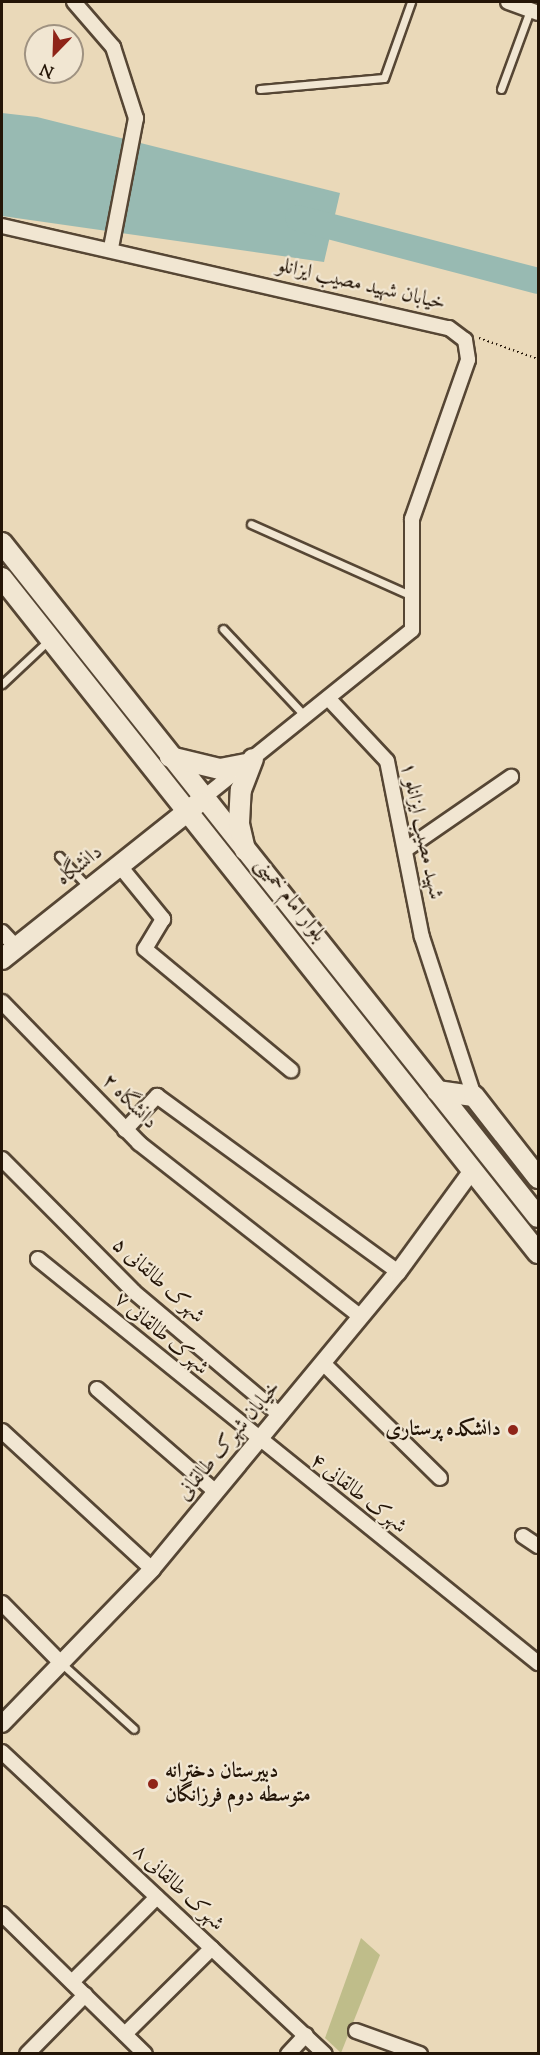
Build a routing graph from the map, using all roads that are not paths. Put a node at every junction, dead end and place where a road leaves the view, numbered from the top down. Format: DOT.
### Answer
graph roads {
  1 [pos="74,2"];
  2 [pos="411,2"];
  3 [pos="508,2"];
  4 [pos="534,11"];
  5 [pos="260,89"];
  6 [pos="501,89"];
  7 [pos="2,226"];
  8 [pos="111,248"];
  9 [pos="251,524"];
  10 [pos="2,543"];
  11 [pos="2,578"];
  12 [pos="412,596"];
  13 [pos="223,629"];
  14 [pos="50,640"];
  15 [pos="2,684"];
  16 [pos="328,698"];
  17 [pos="305,716"];
  18 [pos="170,758"];
  19 [pos="249,761"];
  20 [pos="511,777"];
  21 [pos="195,805"];
  22 [pos="405,850"];
  23 [pos="246,855"];
  24 [pos="59,856"];
  25 [pos="119,865"];
  26 [pos="90,888"];
  27 [pos="2,932"];
  28 [pos="9,953"];
  29 [pos="2,1002"];
  30 [pos="291,1070"];
  31 [pos="437,1091"];
  32 [pos="474,1095"];
  33 [pos="126,1130"];
  34 [pos="519,1153"];
  35 [pos="2,1159"];
  36 [pos="494,1161"];
  37 [pos="473,1169"];
  38 [pos="538,1178"];
  39 [pos="538,1217"];
  40 [pos="538,1253"];
  41 [pos="38,1259"];
  42 [pos="398,1272"];
  43 [pos="361,1317"];
  44 [pos="323,1363"];
  45 [pos="97,1389"];
  46 [pos="280,1415"];
  47 [pos="2,1431"];
  48 [pos="258,1442"];
  49 [pos="440,1478"];
  50 [pos="216,1492"];
  51 [pos="523,1536"];
  52 [pos="538,1546"];
  53 [pos="152,1569"];
  54 [pos="2,1604"];
  55 [pos="61,1663"];
  56 [pos="538,1663"];
  57 [pos="2,1724"];
  58 [pos="134,1729"];
  59 [pos="2,1752"];
  60 [pos="157,1897"];
  61 [pos="2,1914"];
  62 [pos="212,1948"];
  63 [pos="72,1982"];
  64 [pos="85,1995"];
  65 [pos="356,2031"];
  66 [pos="125,2034"];
  67 [pos="306,2035"];
  68 [pos="27,2054"];
  69 [pos="145,2054"];
  70 [pos="288,2054"];
  71 [pos="326,2054"];
  72 [pos="420,2054"];
  1 -- 8 [label="street"];
  2 -- 5 [label="lane"];
  3 -- 4 [label="street"];
  4 -- 6 [label="lane"];
  7 -- 8 [label="street, خیابان شهید مصیب ایزانلو"];
  8 -- 12 [label="street, خیابان شهید مصیب ایزانلو"];
  9 -- 12 [label="lane"];
  10 -- 18 [label="main road, بلوار امام خمینی"];
  11 -- 14 [label="main road, بلوار امام خمینی"];
  12 -- 16 [label="street, خیابان شهید مصیب ایزانلو"];
  13 -- 17 [label="lane"];
  14 -- 15 [label="lane"];
  14 -- 21 [label="main road, بلوار امام خمینی"];
  16 -- 17 [label="street, خیابان شهید مصیب ایزانلو"];
  16 -- 22 [label="street, شهید مصیب ایزانلو ۱"];
  17 -- 19 [label="street, خیابان شهید مصیب ایزانلو"];
  18 -- 19 [label="main road"];
  18 -- 21 [label="main road, بلوار امام خمینی"];
  19 -- 21 [label="street, خیابان شهید مصیب ایزانلو"];
  19 -- 23 [label="main road"];
  20 -- 22 [label="street"];
  21 -- 23 [label="main road, بلوار امام خمینی"];
  21 -- 25 [label="main road, دانشگاه"];
  21 -- 37 [label="main road, بلوار امام خمینی"];
  22 -- 32 [label="street, شهید مصیب ایزانلو ۱"];
  23 -- 31 [label="main road, بلوار امام خمینی"];
  24 -- 26 [label="lane"];
  25 -- 26 [label="main road, دانشگاه"];
  25 -- 30 [label="street"];
  26 -- 28 [label="main road, دانشگاه"];
  27 -- 28 [label="street"];
  29 -- 33 [label="street, دانشگاه ۲"];
  31 -- 32 [label="main road"];
  31 -- 36 [label="main road, بلوار امام خمینی"];
  32 -- 34 [label="main road"];
  33 -- 42 [label="street"];
  33 -- 43 [label="street, دانشگاه ۲"];
  34 -- 36 [label="main road"];
  34 -- 38 [label="main road"];
  35 -- 46 [label="street, شهرک طالقانی ۵"];
  36 -- 37 [label="main road"];
  36 -- 39 [label="main road, بلوار امام خمینی"];
  37 -- 40 [label="main road, بلوار امام خمینی"];
  37 -- 42 [label="street, خیابان شهرک طالقانی"];
  41 -- 48 [label="street, شهرک طالقانی ۷"];
  42 -- 43 [label="street, خیابان شهرک طالقانی"];
  43 -- 44 [label="street, خیابان شهرک طالقانی"];
  44 -- 46 [label="street, خیابان شهرک طالقانی"];
  44 -- 49 [label="street"];
  45 -- 50 [label="street"];
  46 -- 48 [label="street, خیابان شهرک طالقانی"];
  47 -- 53 [label="street"];
  48 -- 50 [label="street, خیابان شهرک طالقانی"];
  48 -- 56 [label="street, شهرک طالقانی ۴"];
  50 -- 53 [label="street, خیابان شهرک طالقانی"];
  51 -- 52 [label="street"];
  53 -- 55 [label="street, خیابان شهرک طالقانی"];
  54 -- 55 [label="street"];
  55 -- 57 [label="street, خیابان شهرک طالقانی"];
  55 -- 58 [label="lane"];
  59 -- 60 [label="street, شهرک طالقانی ۸"];
  60 -- 62 [label="street, شهرک طالقانی ۸"];
  60 -- 63 [label="street"];
  61 -- 63 [label="street"];
  62 -- 66 [label="street"];
  62 -- 67 [label="street, شهرک طالقانی ۸"];
  63 -- 64 [label="street"];
  64 -- 66 [label="street"];
  64 -- 68 [label="street"];
  65 -- 72 [label="street"];
  66 -- 69 [label="street"];
  67 -- 70 [label="street"];
  67 -- 71 [label="street, شهرک طالقانی ۸"];
}
